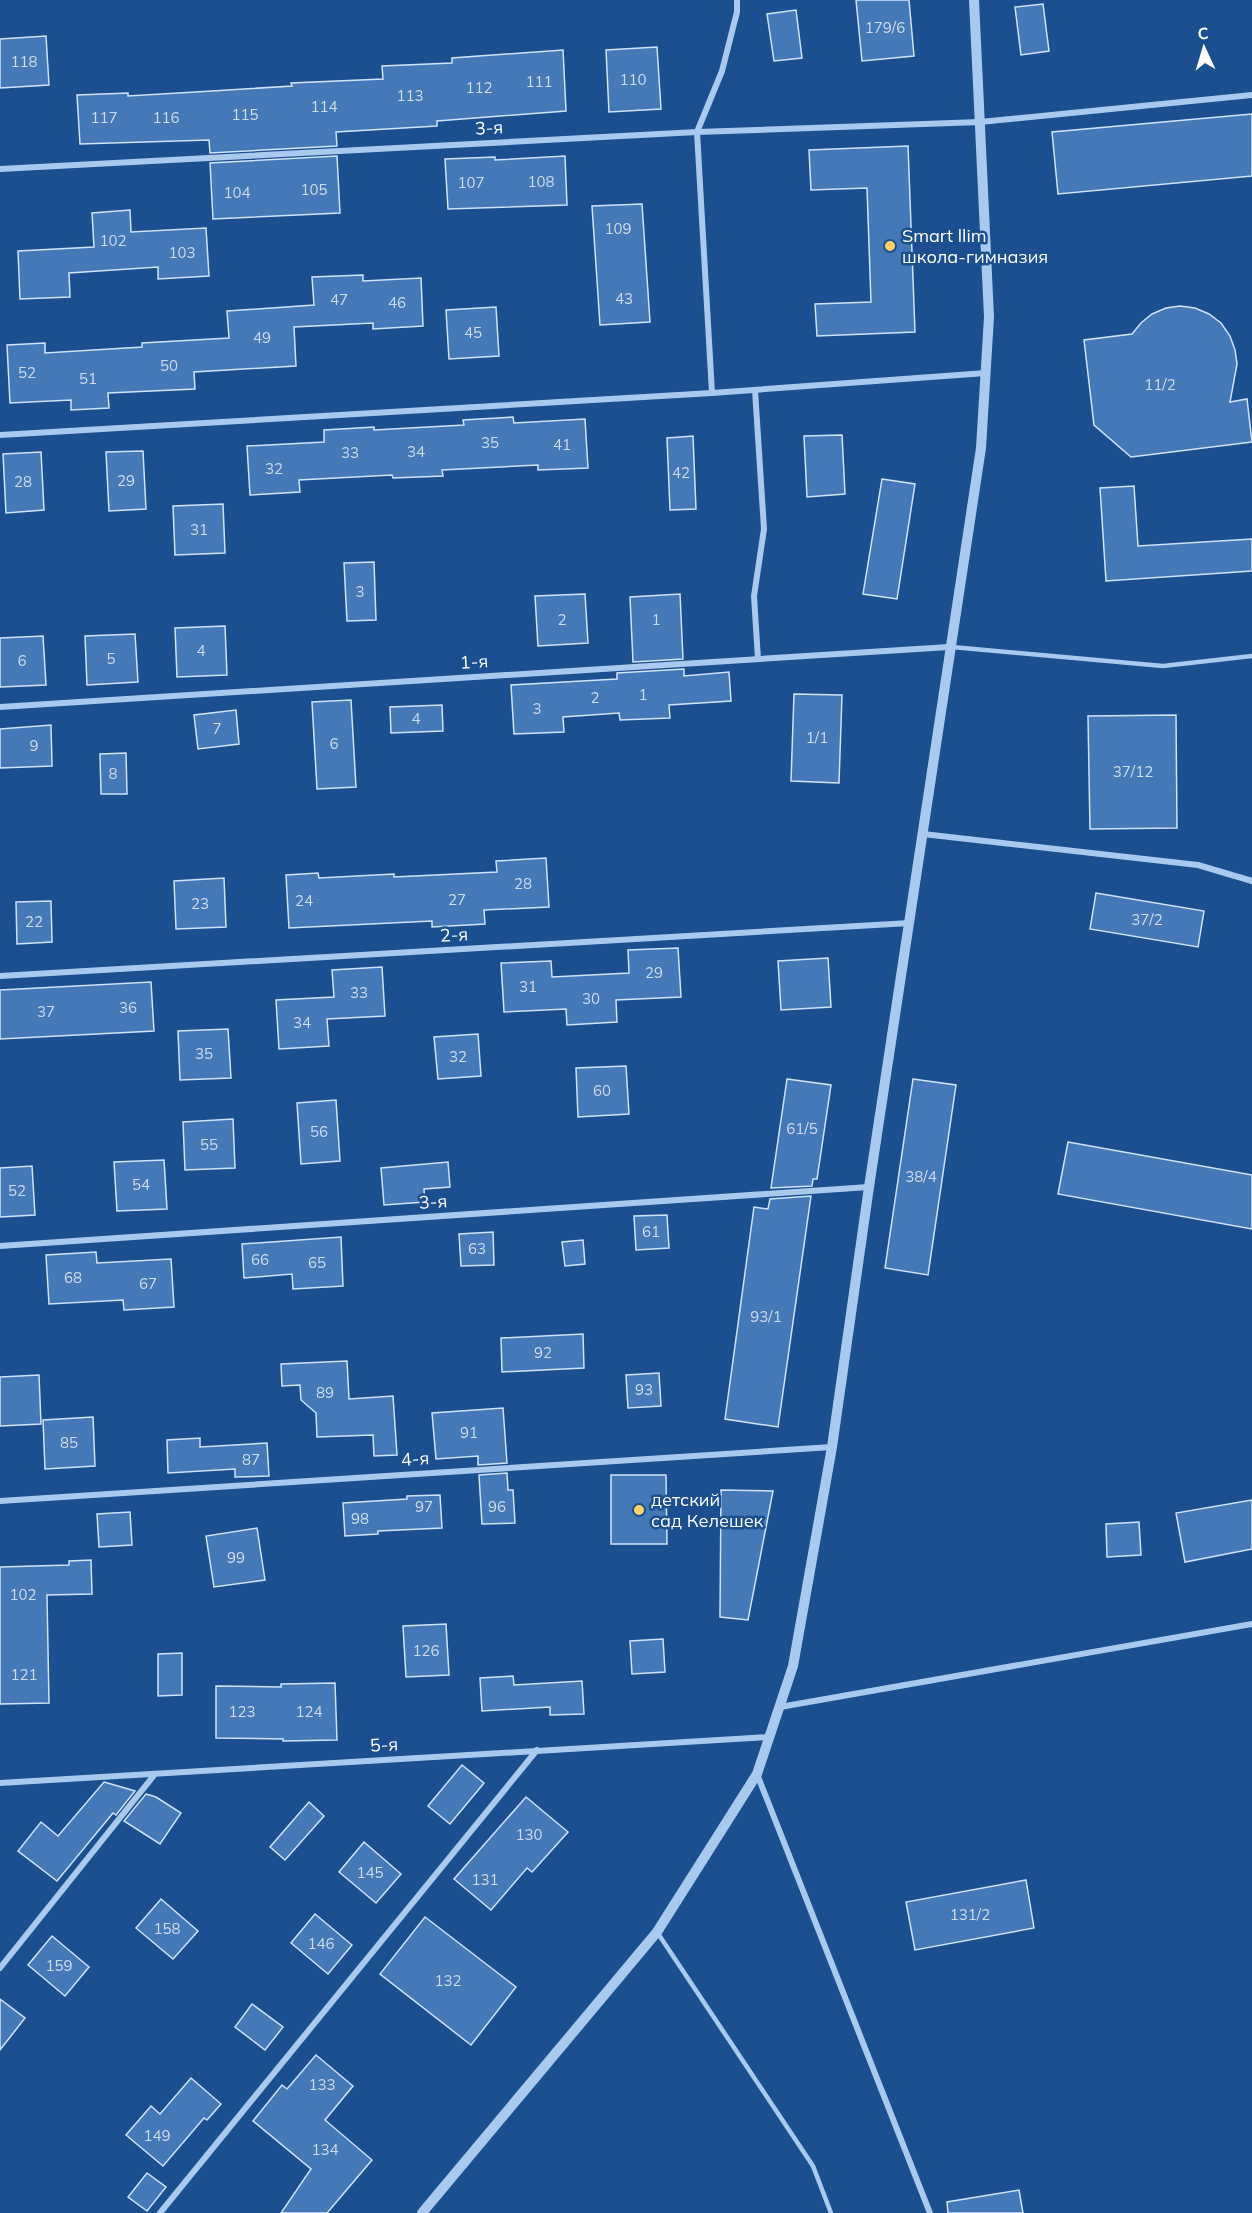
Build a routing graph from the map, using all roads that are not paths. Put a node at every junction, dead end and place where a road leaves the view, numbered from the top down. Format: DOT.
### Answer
graph roads {
  1 [pos="737,0"];
  2 [pos="974,0"];
  3 [pos="1252,95"];
  4 [pos="980,122"];
  5 [pos="697,132"];
  6 [pos="0,169"];
  7 [pos="986,373"];
  8 [pos="755,390"];
  9 [pos="712,393"];
  10 [pos="0,435"];
  11 [pos="950,646"];
  12 [pos="1252,656"];
  13 [pos="758,659"];
  14 [pos="0,707"];
  15 [pos="923,834"];
  16 [pos="1252,880"];
  17 [pos="910,923"];
  18 [pos="0,976"];
  19 [pos="869,1187"];
  20 [pos="0,1246"];
  21 [pos="832,1447"];
  22 [pos="0,1501"];
  23 [pos="1252,1624"];
  24 [pos="780,1707"];
  25 [pos="770,1737"];
  26 [pos="537,1750"];
  27 [pos="155,1774"];
  28 [pos="758,1774"];
  29 [pos="0,1783"];
  30 [pos="657,1932"];
  31 [pos="0,1968"];
  32 [pos="160,2213"];
  33 [pos="423,2213"];
  34 [pos="831,2213"];
  35 [pos="930,2213"];
  1 -- 5 [label="street"];
  2 -- 4 [label="street"];
  3 -- 4 [label="street, 3-я"];
  4 -- 5 [label="street, 3-я"];
  4 -- 7 [label="street"];
  5 -- 6 [label="street, 3-я"];
  5 -- 9 [label="street"];
  7 -- 8 [label="street"];
  7 -- 11 [label="street"];
  8 -- 9 [label="street"];
  8 -- 13 [label="street"];
  9 -- 10 [label="street"];
  11 -- 12 [label="lane"];
  11 -- 13 [label="street, 1-я"];
  11 -- 15 [label="street"];
  13 -- 14 [label="street, 1-я"];
  15 -- 16 [label="street"];
  15 -- 17 [label="street"];
  17 -- 18 [label="street, 2-я"];
  17 -- 19 [label="street"];
  19 -- 20 [label="street, 3-я"];
  19 -- 21 [label="street"];
  21 -- 22 [label="street, 4-я"];
  21 -- 24 [label="street"];
  23 -- 24 [label="street"];
  24 -- 25 [label="street"];
  25 -- 26 [label="street, 5-я"];
  25 -- 28 [label="street"];
  26 -- 27 [label="street, 5-я"];
  26 -- 32 [label="street"];
  27 -- 29 [label="street, 5-я"];
  27 -- 31 [label="street"];
  28 -- 30 [label="street"];
  28 -- 35 [label="street"];
  30 -- 33 [label="street"];
  30 -- 34 [label="lane"];
}
